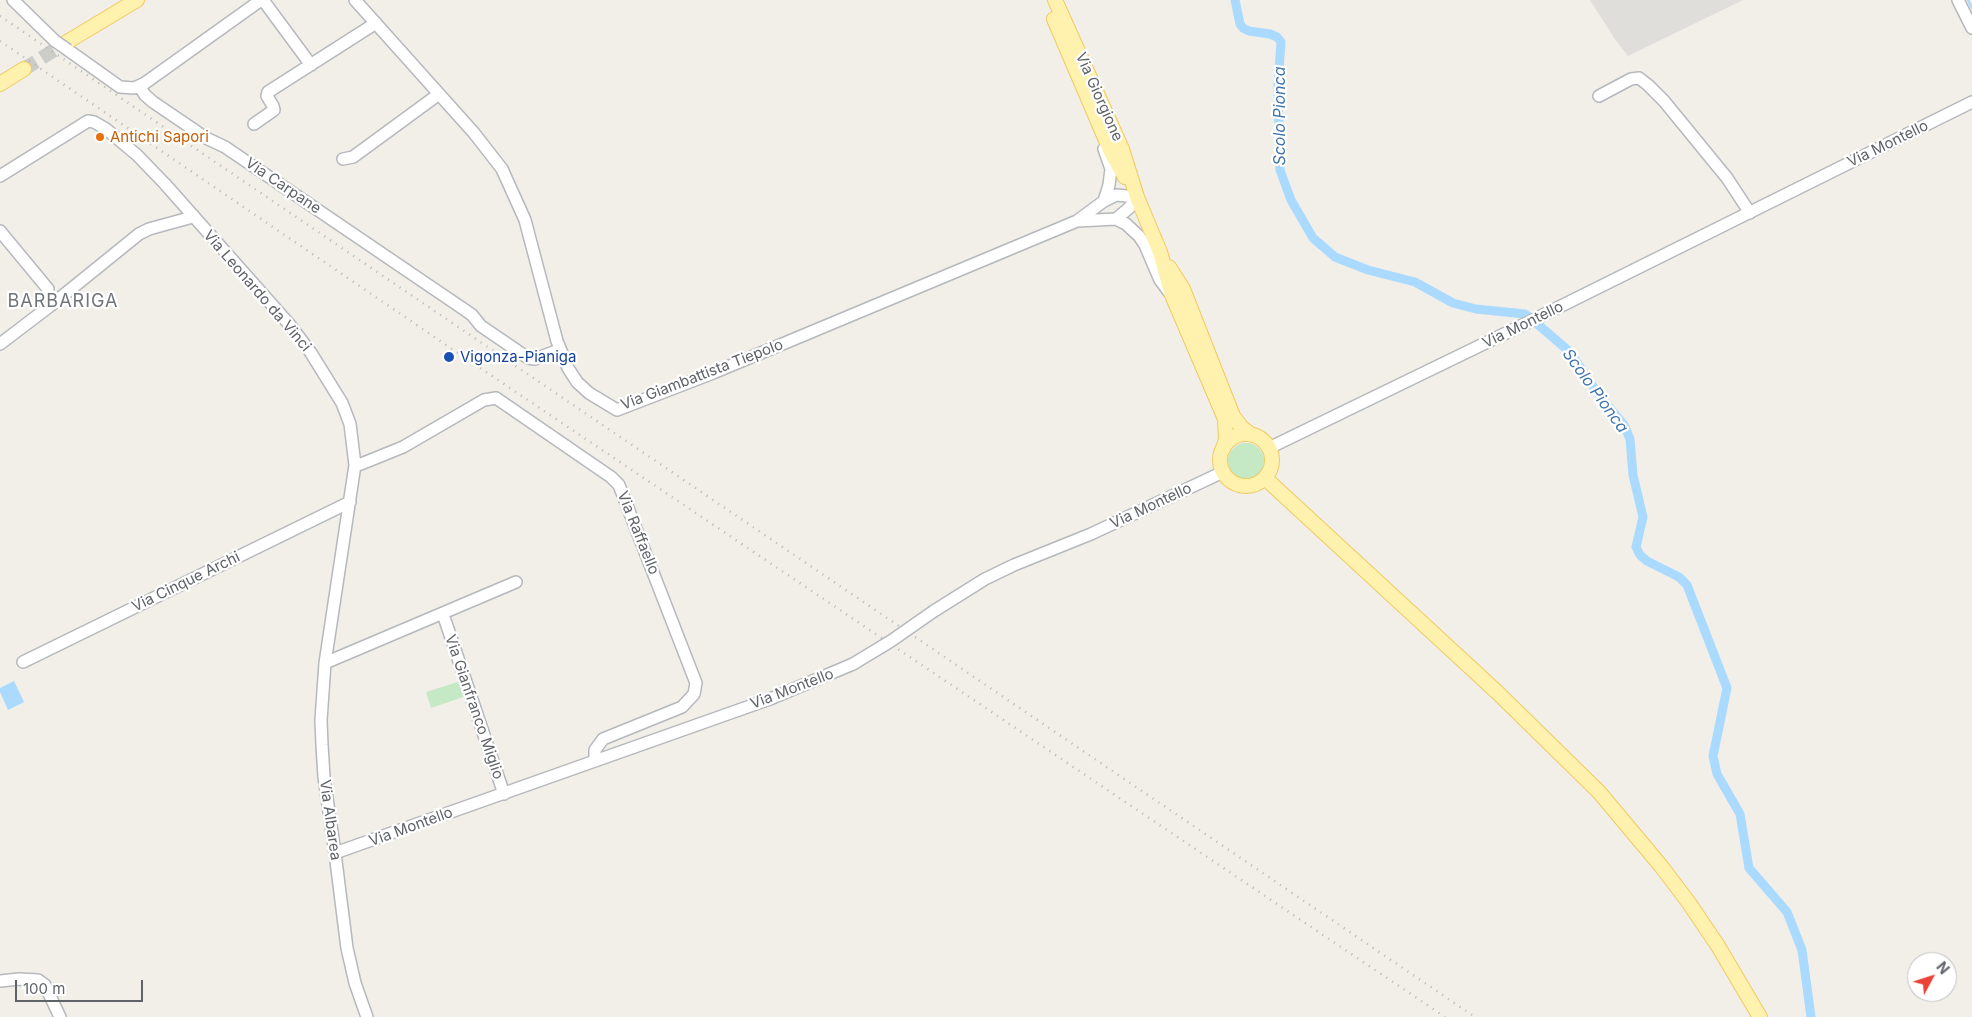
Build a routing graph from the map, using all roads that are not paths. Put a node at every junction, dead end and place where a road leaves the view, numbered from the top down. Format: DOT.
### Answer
graph roads {
  1 [pos="13,0"];
  2 [pos="137,0"];
  3 [pos="262,0"];
  4 [pos="355,0"];
  5 [pos="1046,0"];
  6 [pos="1055,0"];
  7 [pos="1958,0"];
  8 [pos="1053,17"];
  9 [pos="376,24"];
  10 [pos="1972,28"];
  11 [pos="64,45"];
  12 [pos="311,65"];
  13 [pos="24,69"];
  14 [pos="0,84"];
  15 [pos="139,86"];
  16 [pos="439,94"];
  17 [pos="1599,96"];
  18 [pos="1972,102"];
  19 [pos="254,124"];
  20 [pos="343,158"];
  21 [pos="0,176"];
  22 [pos="1137,197"];
  23 [pos="1104,200"];
  24 [pos="1750,213"];
  25 [pos="193,215"];
  26 [pos="1116,219"];
  27 [pos="1077,221"];
  28 [pos="0,231"];
  29 [pos="1160,252"];
  30 [pos="48,289"];
  31 [pos="1172,295"];
  32 [pos="0,344"];
  33 [pos="560,350"];
  34 [pos="1252,435"];
  35 [pos="1269,448"];
  36 [pos="1223,449"];
  37 [pos="355,465"];
  38 [pos="1223,472"];
  39 [pos="1265,478"];
  40 [pos="350,502"];
  41 [pos="516,582"];
  42 [pos="331,620"];
  43 [pos="445,620"];
  44 [pos="23,662"];
  45 [pos="325,663"];
  46 [pos="595,760"];
  47 [pos="504,794"];
  48 [pos="336,853"];
  49 [pos="0,980"];
  50 [pos="60,1017"];
  51 [pos="367,1017"];
  52 [pos="1760,1017"];
  1 -- 11 [label="street"];
  2 -- 11 [label="main road"];
  3 -- 12 [label="street"];
  3 -- 15 [label="street"];
  4 -- 9 [label="street, Via Giambattista Tiepolo"];
  5 -- 8 [label="main road, Via Giorgione"];
  6 -- 22 [label="main road, Via Giorgione"];
  7 -- 10 [label="street"];
  8 -- 22 [label="main road, Via Giorgione"];
  8 -- 23 [label="street, Via Giorgione"];
  9 -- 12 [label="street"];
  9 -- 16 [label="street, Via Giambattista Tiepolo"];
  11 -- 15 [label="street"];
  12 -- 19 [label="street"];
  13 -- 14 [label="main road"];
  15 -- 33 [label="street, Via Carpane"];
  16 -- 20 [label="street"];
  16 -- 33 [label="street, Via Giambattista Tiepolo"];
  17 -- 24 [label="street"];
  18 -- 24 [label="street, Via Montello"];
  21 -- 25 [label="street, Via Leonardo da Vinci"];
  22 -- 23 [label="street, Via Giambattista Tiepolo"];
  22 -- 26 [label="street"];
  22 -- 29 [label="main road, Via Giorgione"];
  23 -- 27 [label="street, Via Giambattista Tiepolo"];
  24 -- 35 [label="street, Via Montello"];
  25 -- 32 [label="street"];
  25 -- 37 [label="street, Via Leonardo da Vinci"];
  26 -- 27 [label="street, Via Giambattista Tiepolo"];
  26 -- 31 [label="street"];
  27 -- 33 [label="street, Via Giambattista Tiepolo"];
  28 -- 30 [label="street"];
  29 -- 31 [label="main road, Via Giorgione"];
  29 -- 34 [label="main road, Via Giorgione"];
  31 -- 36 [label="main road, Via Giorgione"];
  34 -- 35 [label="main road"];
  34 -- 36 [label="main road"];
  35 -- 39 [label="main road"];
  36 -- 38 [label="main road"];
  37 -- 40 [label="street, Via Leonardo da Vinci"];
  37 -- 46 [label="street, Via Raffaello"];
  38 -- 39 [label="main road"];
  38 -- 46 [label="street, Via Montello, bridge"];
  39 -- 52 [label="main road"];
  40 -- 42 [label="street, Via Leonardo da Vinci"];
  40 -- 44 [label="street, Via Cinque Archi"];
  41 -- 45 [label="street"];
  42 -- 45 [label="street, Via Albarea"];
  43 -- 47 [label="street, Via Gianfranco Miglio"];
  45 -- 48 [label="street, Via Albarea"];
  46 -- 47 [label="street, Via Montello"];
  47 -- 48 [label="street, Via Montello"];
  48 -- 51 [label="street, Via Albarea"];
  49 -- 50 [label="street"];
}
